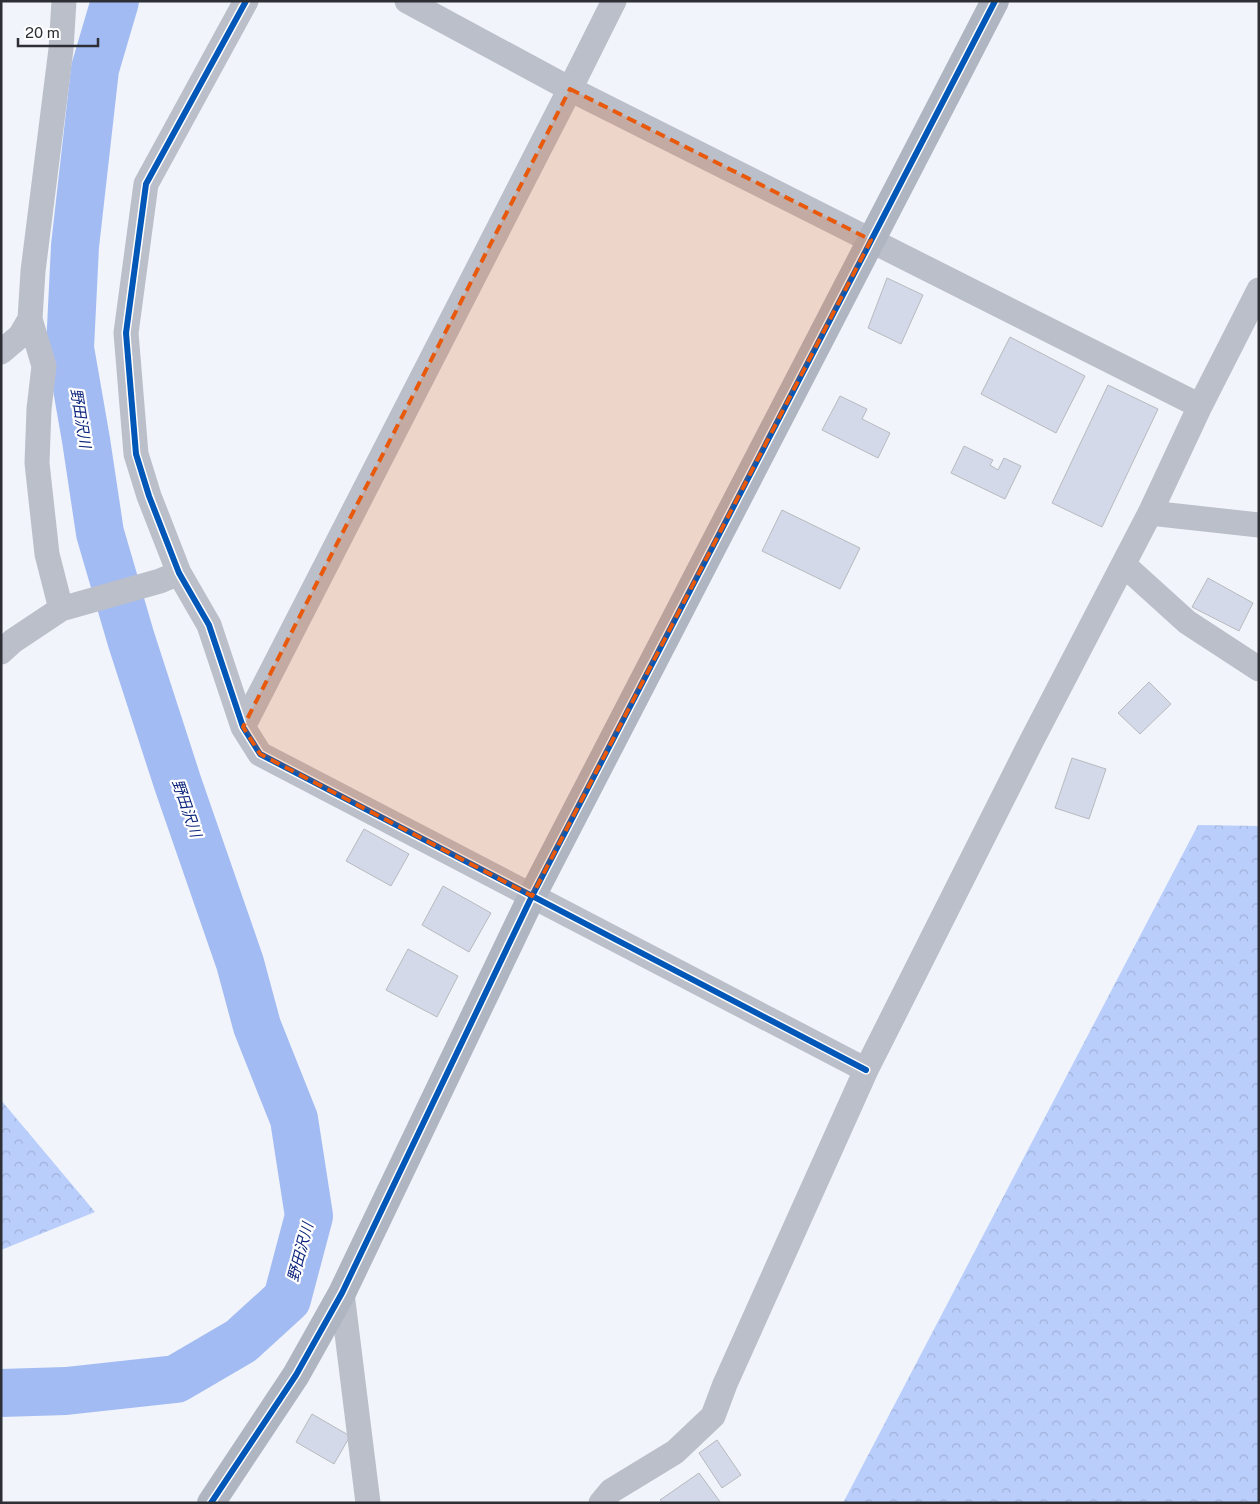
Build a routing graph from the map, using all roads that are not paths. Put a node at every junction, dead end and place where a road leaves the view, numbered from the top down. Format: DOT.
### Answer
graph roads {
  1 [pos="64,1"];
  2 [pos="246,1"];
  3 [pos="407,1"];
  4 [pos="614,1"];
  5 [pos="995,1"];
  6 [pos="570,89"];
  7 [pos="871,240"];
  8 [pos="1259,290"];
  9 [pos="30,319"];
  10 [pos="1,352"];
  11 [pos="1200,406"];
  12 [pos="1150,513"];
  13 [pos="1259,525"];
  14 [pos="1124,565"];
  15 [pos="169,577"];
  16 [pos="71,606"];
  17 [pos="1,652"];
  18 [pos="1259,669"];
  19 [pos="243,727"];
  20 [pos="532,896"];
  21 [pos="866,1070"];
  22 [pos="342,1293"];
  23 [pos="211,1503"];
  24 [pos="368,1503"];
  25 [pos="601,1503"];
  1 -- 9 [label="street"];
  2 -- 15 [label="street"];
  3 -- 6 [label="street"];
  4 -- 6 [label="street"];
  5 -- 7 [label="street"];
  6 -- 7 [label="street"];
  6 -- 19 [label="street"];
  7 -- 11 [label="street"];
  7 -- 20 [label="street"];
  8 -- 11 [label="street"];
  9 -- 10 [label="street"];
  9 -- 16 [label="street"];
  11 -- 12 [label="street"];
  12 -- 13 [label="street"];
  12 -- 14 [label="street"];
  14 -- 18 [label="street"];
  14 -- 21 [label="street"];
  15 -- 16 [label="street"];
  15 -- 19 [label="street"];
  16 -- 17 [label="street"];
  19 -- 20 [label="street"];
  20 -- 21 [label="street"];
  20 -- 22 [label="street"];
  21 -- 25 [label="street"];
  22 -- 23 [label="street"];
  22 -- 24 [label="street"];
}
